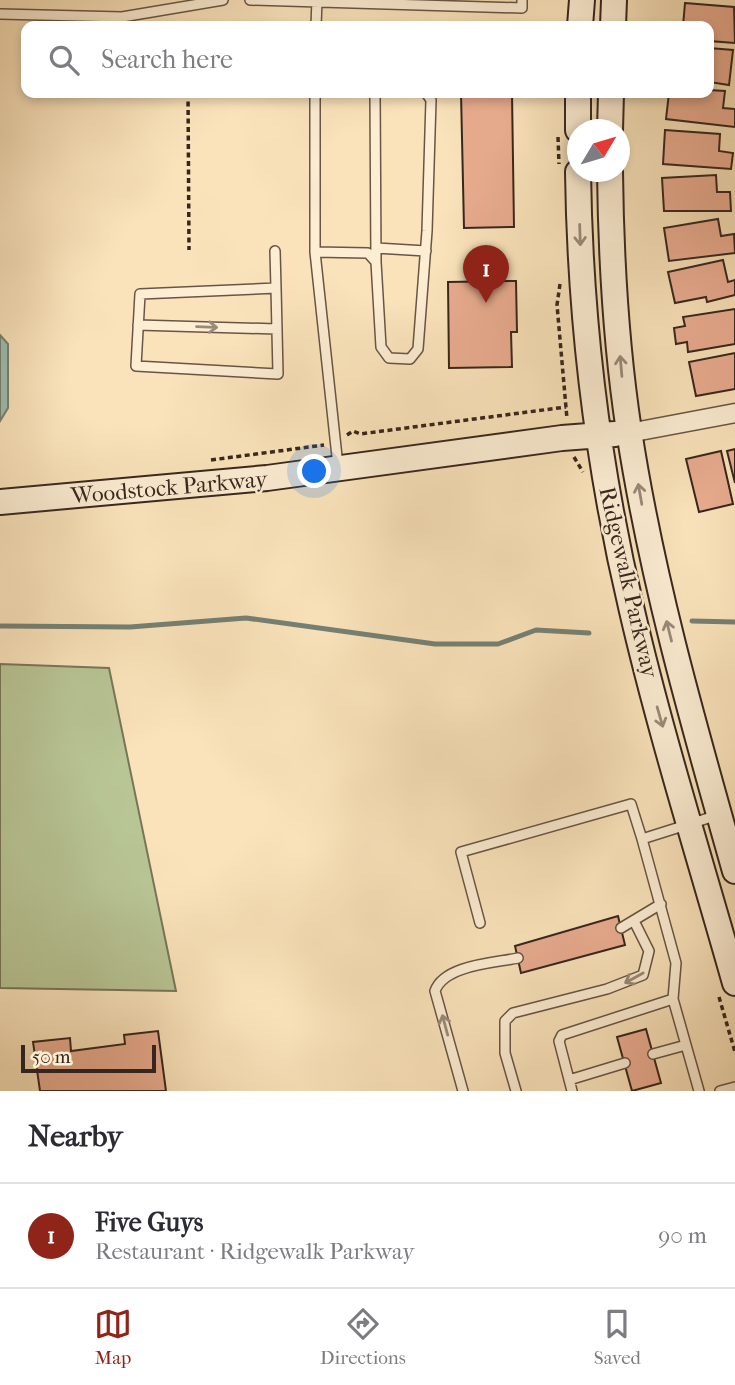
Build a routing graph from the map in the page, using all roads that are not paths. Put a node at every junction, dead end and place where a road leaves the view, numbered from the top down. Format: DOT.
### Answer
graph roads {
  1 [pos="218,0"];
  2 [pos="250,0"];
  3 [pos="522,0"];
  4 [pos="582,0"];
  5 [pos="614,0"];
  6 [pos="317,1"];
  7 [pos="373,1"];
  8 [pos="453,3"];
  9 [pos="0,14"];
  10 [pos="316,21"];
  11 [pos="580,21"];
  12 [pos="612,21"];
  13 [pos="315,98"];
  14 [pos="375,98"];
  15 [pos="430,98"];
  16 [pos="578,98"];
  17 [pos="611,98"];
  18 [pos="578,119"];
  19 [pos="610,119"];
  20 [pos="578,182"];
  21 [pos="610,182"];
  22 [pos="376,248"];
  23 [pos="275,251"];
  24 [pos="426,251"];
  25 [pos="316,252"];
  26 [pos="376,262"];
  27 [pos="276,288"];
  28 [pos="138,325"];
  29 [pos="277,329"];
  30 [pos="735,413"];
  31 [pos="629,433"];
  32 [pos="599,436"];
  33 [pos="338,468"];
  34 [pos="0,502"];
  35 [pos="719,815"];
  36 [pos="690,824"];
  37 [pos="642,839"];
  38 [pos="735,871"];
  39 [pos="661,904"];
  40 [pos="634,921"];
  41 [pos="481,923"];
  42 [pos="621,928"];
  43 [pos="518,958"];
  44 [pos="735,983"];
  45 [pos="673,999"];
  46 [pos="686,1045"];
  47 [pos="653,1055"];
  48 [pos="625,1063"];
  49 [pos="569,1080"];
  50 [pos="735,1087"];
  51 [pos="463,1091"];
  52 [pos="516,1091"];
  53 [pos="572,1091"];
  54 [pos="699,1091"];
  55 [pos="720,1091"];
  1 -- 9 [label="lane"];
  2 -- 6 [label="lane"];
  3 -- 8 [label="lane"];
  4 -- 11 [label="main road"];
  5 -- 12 [label="main road"];
  6 -- 7 [label="lane"];
  6 -- 10 [label="lane"];
  7 -- 8 [label="lane"];
  13 -- 25 [label="lane"];
  14 -- 22 [label="lane"];
  15 -- 24 [label="lane"];
  16 -- 18 [label="main road"];
  17 -- 19 [label="main road"];
  20 -- 32 [label="main road, Ridgewalk Parkway, one-way"];
  31 -- 21 [label="main road, Ridgewalk Parkway, one-way"];
  22 -- 24 [label="lane"];
  22 -- 26 [label="lane"];
  23 -- 27 [label="lane"];
  24 -- 26 [label="lane"];
  25 -- 26 [label="lane"];
  25 -- 33 [label="lane"];
  27 -- 28 [label="lane"];
  27 -- 29 [label="lane"];
  28 -- 29 [label="lane, one-way"];
  28 -- 29 [label="lane"];
  30 -- 31 [label="street"];
  31 -- 32 [label="main road, Woodstock Parkway"];
  35 -- 31 [label="main road, Ridgewalk Parkway, one-way"];
  32 -- 33 [label="main road, Woodstock Parkway"];
  32 -- 36 [label="main road, Ridgewalk Parkway, one-way"];
  33 -- 34 [label="main road, Woodstock Parkway"];
  35 -- 36 [label="lane"];
  35 -- 38 [label="main road, Ridgewalk Parkway"];
  36 -- 37 [label="lane"];
  36 -- 44 [label="main road, Ridgewalk Parkway"];
  37 -- 39 [label="lane"];
  37 -- 41 [label="lane"];
  39 -- 40 [label="lane"];
  39 -- 45 [label="lane"];
  40 -- 42 [label="lane"];
  40 -- 52 [label="lane, one-way"];
  51 -- 43 [label="lane, one-way"];
  45 -- 46 [label="lane"];
  45 -- 49 [label="lane"];
  46 -- 47 [label="lane"];
  46 -- 54 [label="lane"];
  48 -- 49 [label="lane"];
  49 -- 53 [label="lane"];
  50 -- 55 [label="lane"];
}
